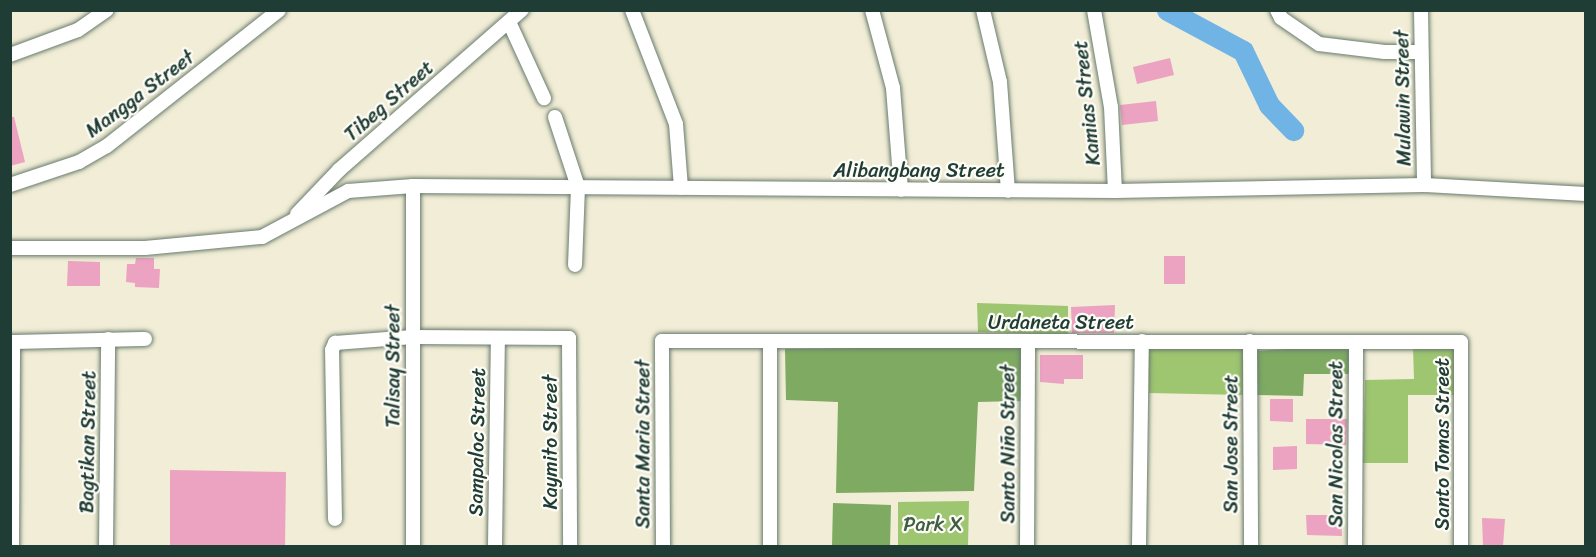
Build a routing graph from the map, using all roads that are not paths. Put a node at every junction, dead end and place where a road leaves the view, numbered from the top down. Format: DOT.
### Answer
graph roads {
  1 [pos="107,10"];
  2 [pos="279,10"];
  3 [pos="522,10"];
  4 [pos="632,10"];
  5 [pos="872,10"];
  6 [pos="983,10"];
  7 [pos="1094,10"];
  8 [pos="1277,10"];
  9 [pos="1421,10"];
  10 [pos="509,22"];
  11 [pos="1421,52"];
  12 [pos="10,55"];
  13 [pos="544,98"];
  14 [pos="555,117"];
  15 [pos="10,185"];
  16 [pos="1424,185"];
  17 [pos="412,186"];
  18 [pos="578,187"];
  19 [pos="681,188"];
  20 [pos="902,190"];
  21 [pos="1008,190"];
  22 [pos="1114,192"];
  23 [pos="1586,195"];
  24 [pos="287,225"];
  25 [pos="10,248"];
  26 [pos="575,265"];
  27 [pos="412,337"];
  28 [pos="498,338"];
  29 [pos="108,339"];
  30 [pos="145,339"];
  31 [pos="662,341"];
  32 [pos="770,341"];
  33 [pos="1028,341"];
  34 [pos="1143,341"];
  35 [pos="1250,341"];
  36 [pos="12,342"];
  37 [pos="1356,342"];
  38 [pos="1461,342"];
  39 [pos="335,519"];
  40 [pos="12,546"];
  41 [pos="106,546"];
  42 [pos="412,546"];
  43 [pos="495,546"];
  44 [pos="570,546"];
  45 [pos="663,546"];
  46 [pos="770,546"];
  47 [pos="1027,546"];
  48 [pos="1139,546"];
  49 [pos="1251,546"];
  50 [pos="1355,546"];
  51 [pos="1461,546"];
  1 -- 12 [label="street"];
  2 -- 15 [label="street, Mangga Street"];
  3 -- 10 [label="street, Tibeg Street"];
  4 -- 19 [label="street"];
  5 -- 20 [label="street"];
  6 -- 21 [label="street"];
  7 -- 22 [label="street, Kamias Street"];
  8 -- 11 [label="street"];
  9 -- 11 [label="street, Mulawin Street"];
  10 -- 13 [label="street"];
  10 -- 24 [label="street, Tibeg Street"];
  11 -- 16 [label="street, Mulawin Street"];
  14 -- 18 [label="street"];
  16 -- 22 [label="street, Alibangbang Street"];
  16 -- 23 [label="street, Alibangbang Street"];
  17 -- 18 [label="street, Alibangbang Street"];
  17 -- 24 [label="street, Alibangbang Street"];
  17 -- 27 [label="street, Talisay Street"];
  18 -- 19 [label="street, Alibangbang Street"];
  18 -- 26 [label="street"];
  19 -- 20 [label="street, Alibangbang Street"];
  20 -- 21 [label="street, Alibangbang Street"];
  21 -- 22 [label="street, Alibangbang Street"];
  24 -- 25 [label="street, Alibangbang Street"];
  27 -- 28 [label="street"];
  27 -- 39 [label="street"];
  27 -- 42 [label="street, Talisay Street"];
  28 -- 43 [label="street, Sampaloc Street"];
  28 -- 44 [label="street, Kaymito Street"];
  29 -- 30 [label="street"];
  29 -- 36 [label="street"];
  29 -- 41 [label="street, Bagtikan Street"];
  31 -- 32 [label="street, Urdaneta Street"];
  31 -- 45 [label="street, Santa Maria Street"];
  32 -- 33 [label="street, Urdaneta Street"];
  32 -- 46 [label="street"];
  33 -- 34 [label="street, Urdaneta Street"];
  33 -- 47 [label="street, Santo Niño Street"];
  34 -- 35 [label="street, Urdaneta Street"];
  34 -- 48 [label="street"];
  35 -- 37 [label="street, Urdaneta Street"];
  35 -- 49 [label="street, San Jose Street"];
  36 -- 40 [label="street"];
  37 -- 38 [label="street, Urdaneta Street"];
  37 -- 50 [label="street, San Nicolas Street"];
  38 -- 51 [label="street, Santo Tomas Street"];
}
